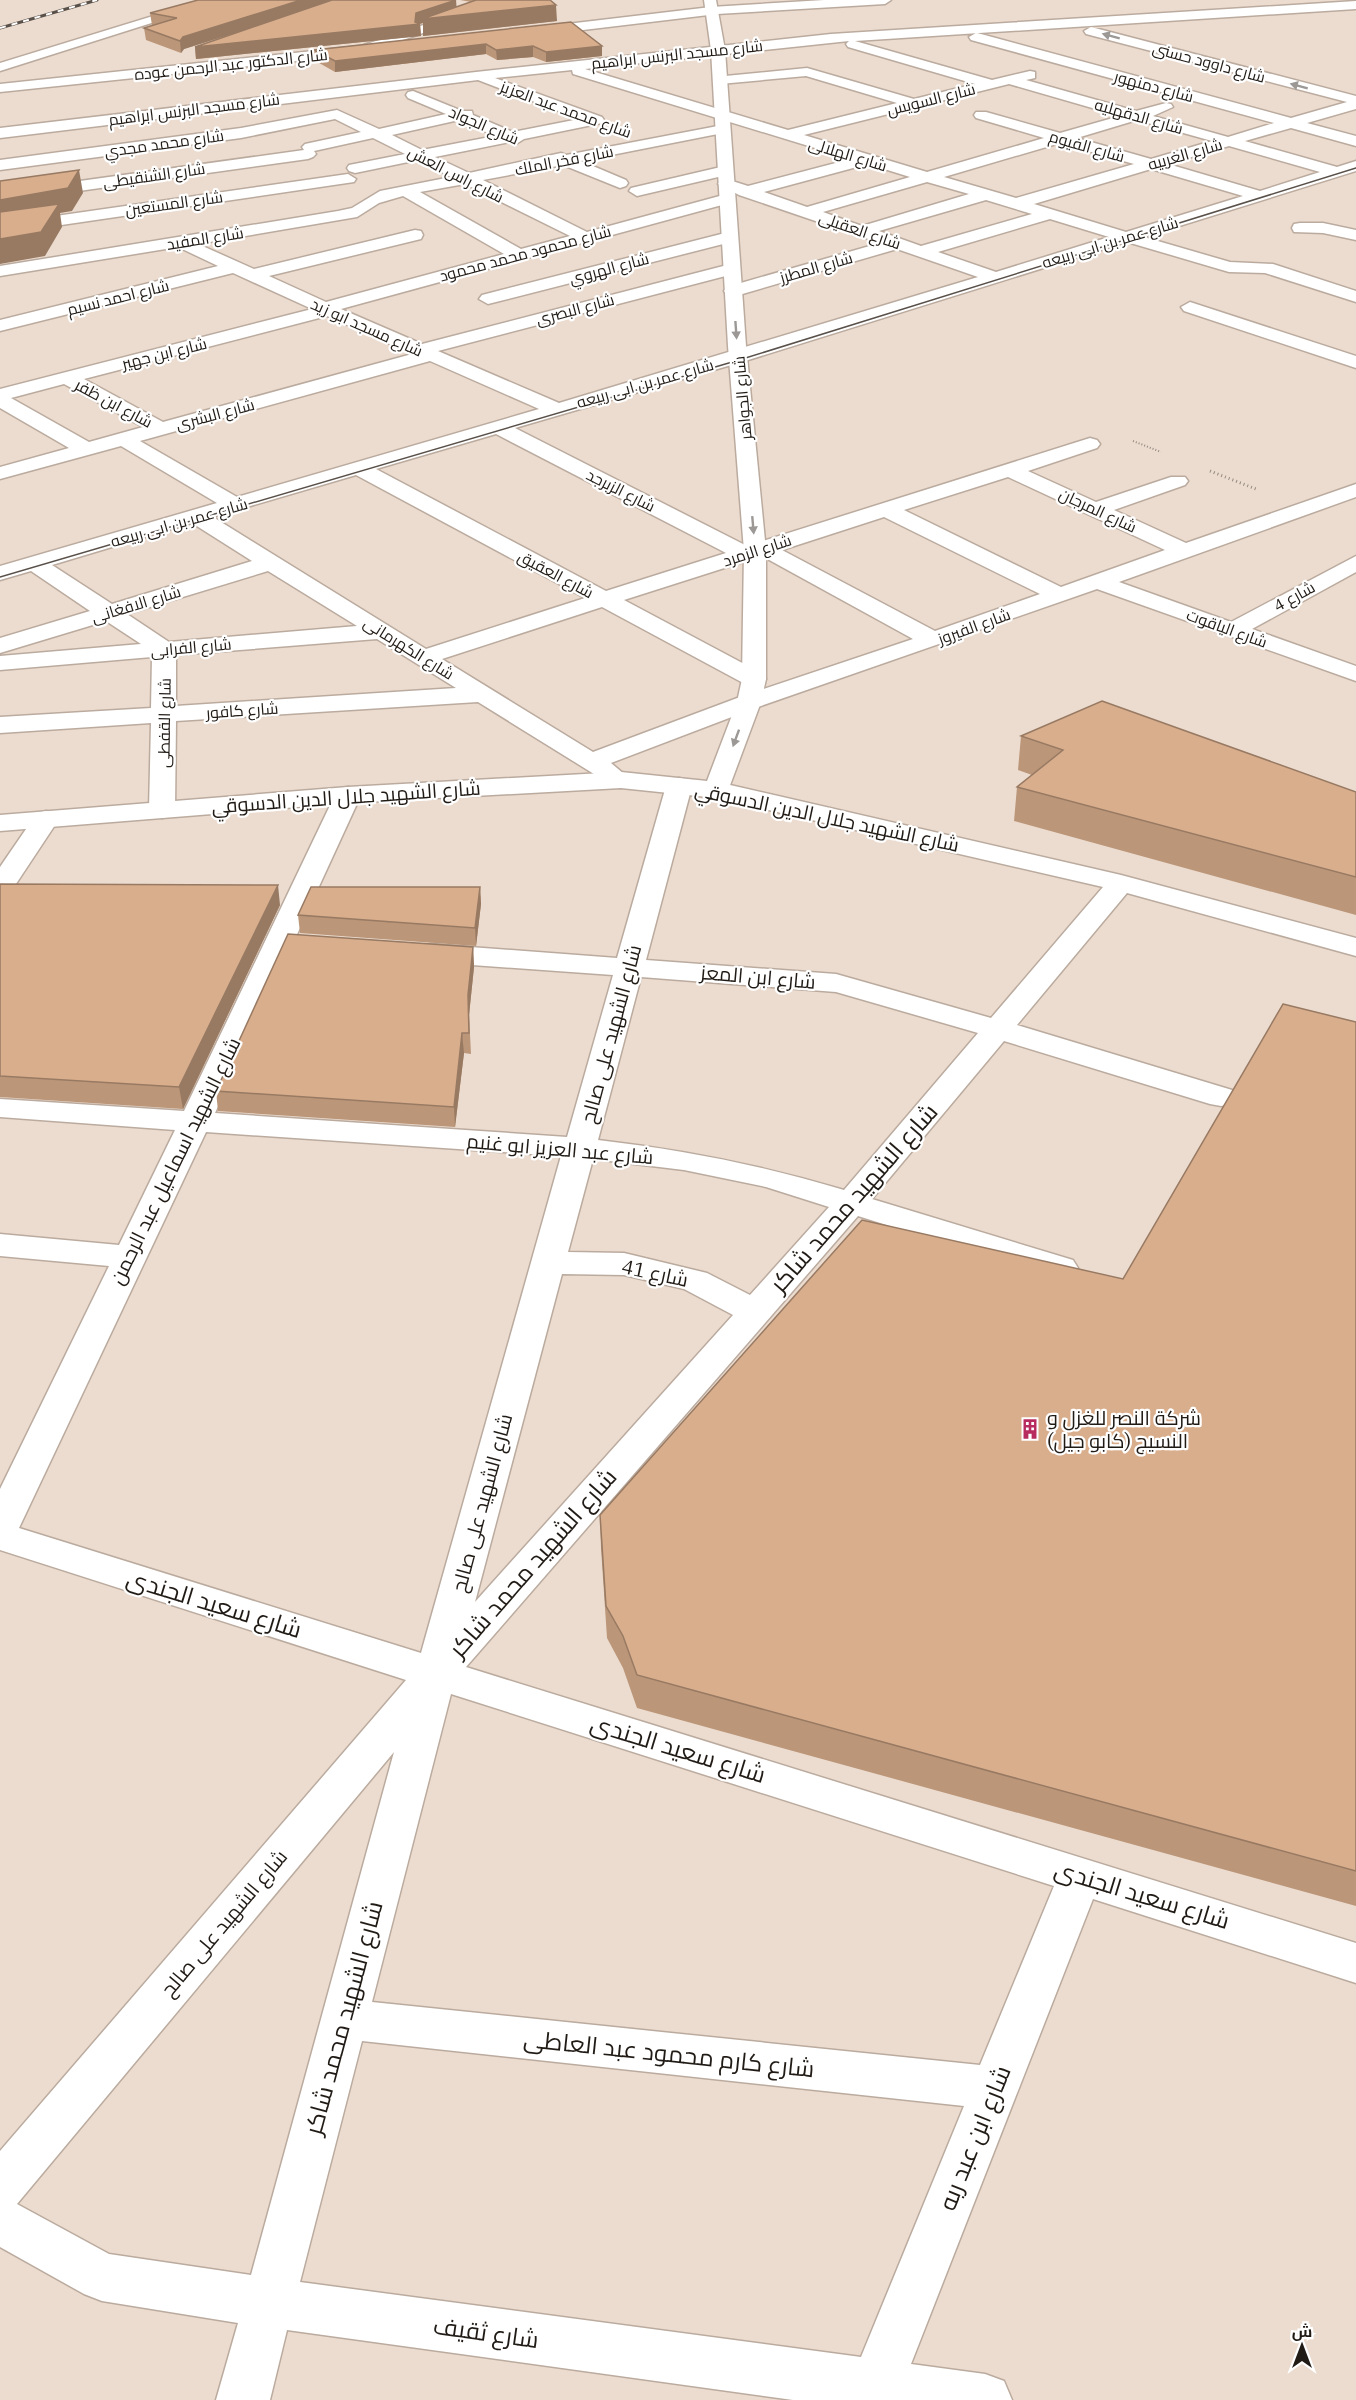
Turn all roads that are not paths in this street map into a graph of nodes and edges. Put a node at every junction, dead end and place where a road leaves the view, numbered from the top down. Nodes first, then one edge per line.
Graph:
1 (219, 0) edge
2 (511, 0) edge
3 (885, 0) edge
4 (1335, 0) edge
5 (833, 1) edge
6 (453, 5) edge
7 (1356, 5) edge
8 (711, 8) edge
9 (585, 9) dead end
10 (187, 10) junction
11 (483, 10) junction
12 (219, 15) edge
13 (1062, 23) junction
14 (583, 27) junction
15 (951, 30) junction
16 (514, 34) edge
17 (831, 38) junction
18 (432, 43) edge
19 (363, 50) junction
20 (718, 50) junction
21 (190, 54) edge
22 (1075, 64) junction
23 (0, 66) edge
24 (563, 67) junction
25 (164, 71) junction
26 (124, 75) junction
27 (476, 76) junction
28 (720, 80) junction
29 (1010, 80) junction
30 (992, 84) junction
31 (0, 88) edge
32 (413, 95) dead end
33 (535, 97) junction
34 (1356, 102) edge
35 (915, 103) junction
36 (231, 105) junction
37 (503, 105) dead end
38 (212, 107) junction
39 (1166, 107) dead end
40 (482, 110) dead end
41 (326, 114) joint
42 (461, 115) junction
43 (981, 115) dead end
44 (1136, 116) junction
45 (722, 121) junction
46 (91, 122) junction
47 (602, 122) joint
48 (1291, 123) junction
49 (285, 126) junction
50 (627, 131) dead end
51 (0, 133) edge
52 (377, 134) junction
53 (786, 135) junction
54 (512, 137) junction
55 (1059, 138) junction
56 (1228, 141) junction
57 (1356, 141) edge
58 (657, 142) junction
59 (128, 148) junction
60 (418, 155) junction
61 (565, 159) junction
62 (867, 159) junction
63 (1151, 164) junction
64 (0, 165) edge
65 (1356, 166) edge
66 (1338, 172) junction
67 (164, 174) junction
68 (925, 177) junction
69 (464, 179) junction
70 (620, 183) dead end
71 (0, 184) edge
72 (731, 187) junction
73 (405, 190) junction
74 (637, 191) dead end
75 (985, 195) junction
76 (8, 196) edge
77 (1262, 196) junction
78 (200, 199) junction
79 (1015, 204) junction
80 (806, 212) junction
81 (1049, 214) junction
82 (1300, 228) dead end
83 (0, 229) edge
84 (862, 231) junction
85 (415, 235) dead end
86 (1356, 235) edge
87 (585, 237) junction
88 (729, 237) junction
89 (1131, 238) junction
90 (180, 242) junction
91 (899, 243) junction
92 (923, 251) junction
93 (519, 255) junction
94 (731, 269) junction
95 (0, 271) edge
96 (243, 271) junction
97 (994, 277) junction
98 (733, 291) junction
99 (1356, 297) edge
100 (618, 298) junction
101 (488, 299) dead end
102 (1190, 307) dead end
103 (326, 309) junction
104 (646, 311) dead end
105 (0, 326) edge
106 (424, 352) junction
107 (738, 357) junction
108 (1356, 362) edge
109 (10, 375) dead end
110 (67, 378) junction
111 (31, 387) junction
112 (0, 395) edge
113 (0, 400) edge
114 (556, 409) junction
115 (497, 427) junction
116 (161, 429) junction
117 (123, 439) junction
118 (1090, 444) dead end
119 (86, 449) junction
120 (358, 468) junction
121 (1010, 470) junction
122 (0, 473) edge
123 (1178, 482) dead end
124 (1356, 490) edge
125 (236, 505) junction
126 (1096, 509) junction
127 (885, 510) junction
128 (197, 517) junction
129 (755, 551) junction
130 (1185, 551) junction
131 (272, 562) junction
132 (1356, 562) edge
133 (34, 563) junction
134 (0, 573) edge
135 (1098, 582) junction
136 (1060, 595) junction
137 (603, 600) junction
138 (109, 612) junction
139 (1233, 630) junction
140 (383, 631) junction
141 (933, 640) junction
142 (0, 646) edge
143 (164, 649) junction
144 (424, 657) junction
145 (0, 663) edge
146 (1356, 675) edge
147 (754, 679) junction
148 (483, 694) junction
149 (749, 702) junction
150 (164, 715) junction
151 (0, 726) edge
152 (592, 761) junction
153 (621, 780) junction
154 (679, 786) junction
155 (717, 790) junction
156 (348, 795) junction
157 (162, 810) junction
158 (46, 819) junction
159 (0, 823) edge
160 (1121, 883) junction
161 (0, 887) edge
162 (1356, 946) edge
163 (408, 951) edge
164 (630, 967) junction
165 (998, 1030) junction
166 (1221, 1097) dead end
167 (0, 1108) edge
168 (195, 1120) junction
169 (580, 1148) junction
170 (850, 1203) junction
171 (0, 1245) edge
172 (129, 1257) junction
173 (548, 1263) junction
174 (1092, 1278) edge
175 (755, 1312) junction
176 (0, 1528) edge
177 (0, 1536) edge
178 (436, 1673) junction
179 (1080, 1876) junction
180 (1356, 1963) edge
181 (344, 2019) junction
182 (995, 2088) junction
183 (0, 2188) edge
184 (0, 2221) edge
185 (269, 2303) junction
186 (873, 2393) edge
187 (243, 2400) edge
188 (985, 2400) edge

1 - 10 street
2 - 11 street
3 - 5 street
4 - 7 street
5 - 8 street
6 - 11 street
7 - 13 street, شارع مسجد البرنس ابراهيم
8 - 14 street
8 - 20 street, شارع الجواهر
9 - 14 street
10 - 12 street
10 - 23 street
11 - 19 street
13 - 15 street, شارع مسجد البرنس ابراهيم
34 -> 13 street, شارع داوود حسنى
14 - 16 street
15 - 17 street, شارع مسجد البرنس ابراهيم
15 - 22 street, شارع دمنهور
17 - 20 street, شارع مسجد البرنس ابراهيم
17 - 30 street
18 - 19 street, شارع الدكتور عبد الرحمن عوده
19 - 25 street, شارع الدكتور عبد الرحمن عوده
20 - 24 street, شارع مسجد البرنس ابراهيم
20 - 28 street, شارع الجواهر
21 - 26 street
22 - 29 street, شارع السويس
22 - 48 street, شارع دمنهور
24 - 27 street, شارع مسجد البرنس ابراهيم
24 - 45 street, شارع الهلالى
25 - 26 street, شارع الدكتور عبد الرحمن عوده
25 - 38 street
26 - 31 street, شارع الدكتور عبد الرحمن عوده
27 - 33 street, شارع محمد عبد العزيز
27 - 36 street, شارع مسجد البرنس ابراهيم
28 - 35 street
28 - 45 street, شارع الجواهر
29 - 30 street, شارع السويس
29 - 44 street, شارع الدقهليه
30 - 35 street, شارع السويس
32 - 42 street, شارع الجواد
33 - 37 street
33 - 47 street, شارع محمد عبد العزيز
34 - 48 street, شارع الغربيه
35 - 53 street, شارع السويس
36 - 38 street, شارع مسجد البرنس ابراهيم
36 - 49 street
38 - 46 street, شارع مسجد البرنس ابراهيم
39 - 44 street
40 - 42 street, شارع الشنقيطى
41 - 49 street, شارع محمد مجدي
41 - 52 street, شارع راس العش
42 - 52 street, شارع الشنقيطى
42 - 54 street, شارع الجواد
43 - 55 street, شارع الفيوم
44 - 55 street
44 - 56 street, شارع الدقهليه
45 - 53 street, شارع الهلالى
45 - 58 street, شارع فخر الملك
45 - 72 street, شارع الجواهر
46 - 51 street, شارع مسجد البرنس ابراهيم
46 - 59 street
47 - 54 street, شارع المستعين
48 - 56 street, شارع الغربيه
48 - 57 street, شارع دمنهور
49 - 59 street, شارع محمد مجدي
50 - 58 street, شارع محمد عبد العزيز
52 - 60 street, شارع راس العش
52 - 67 street, شارع الشنقيطى
53 - 62 street, شارع الهلالى
54 - 60 street, شارع المستعين
54 - 61 street, شارع الجواد
55 - 63 street, شارع الفيوم
55 - 68 street
56 - 63 street, شارع الغربيه
56 - 66 street, شارع الدقهليه
58 - 61 street, شارع فخر الملك
59 - 64 street, شارع محمد مجدي
59 - 67 street
60 - 69 street, شارع راس العش
60 - 78 street, شارع المستعين
61 - 69 street, شارع فخر الملك
61 - 70 street, شارع الجواد
62 - 68 street, شارع الهلالى
62 - 72 street, شارع محمود محمد محمود
63 - 77 street, شارع الفيوم
63 - 79 street, شارع الغربيه
65 - 66 street, شارع عمر بن ابى ربيعه
66 - 77 street, شارع عمر بن ابى ربيعه
67 - 76 street, شارع الشنقيطى
67 - 78 street
68 - 75 street, شارع الهلالى
68 - 80 street
69 - 73 street, شارع فخر الملك
69 - 87 street, شارع راس العش
71 - 76 street
72 - 74 street
72 - 80 street, شارع العقيلى
72 - 87 street, شارع محمود محمد محمود
72 - 88 street, شارع الجواهر
73 - 90 street, شارع المفيد
73 - 93 street
75 - 79 street, شارع الهلالى
75 - 84 street
77 - 89 street, شارع عمر بن ابى ربيعه
78 - 83 street, شارع المستعين
79 - 81 street, شارع الهلالى
80 - 84 street, شارع العقيلى
81 - 89 street, شارع الهلالى
81 - 92 street
82 - 86 street
84 - 91 street, شارع العقيلى
85 - 96 street, شارع احمد نسيم
87 - 93 street, شارع محمود محمد محمود
88 - 94 street, شارع الجواهر
88 - 101 street, شارع الهروي
89 - 97 street, شارع عمر بن ابى ربيعه
89 - 99 street, شارع الهلالى
90 - 95 street, شارع المفيد
90 - 96 street, شارع مسجد ابو زيد
91 - 92 street, شارع العقيلى
91 - 98 street, شارع المطرز
92 - 97 street, شارع العقيلى
93 - 103 street, شارع محمود محمد محمود
94 - 98 street, شارع الجواهر
94 - 100 street, شارع البصرى
96 - 103 street, شارع مسجد ابو زيد
96 - 105 street, شارع احمد نسيم
97 - 107 street, شارع عمر بن ابى ربيعه
98 -> 107 street, شارع الجواهر
100 - 104 street
100 - 106 street, شارع البصرى
102 - 108 street
103 - 106 street, شارع مسجد ابو زيد
103 - 110 street, شارع ابن جهير
106 - 114 street, شارع مسجد ابو زيد
106 - 116 street, شارع البشرى
107 - 114 street, شارع عمر بن ابى ربيعه
107 -> 129 street, شارع الجواهر
109 - 111 street
110 - 111 street, شارع ابن جهير
110 - 116 street, شارع ابن ظفر
111 - 112 street, شارع ابن جهير
113 - 119 street
114 - 115 street, شارع عمر بن ابى ربيعه
115 - 120 street, شارع عمر بن ابى ربيعه
115 - 129 street, شارع الزبرجد
116 - 117 street, شارع البشرى
117 - 119 street, شارع البشرى
117 - 125 street, شارع ابن ظفر
118 - 121 street, شارع الزمرد
119 - 122 street, شارع البشرى
120 - 125 street, شارع عمر بن ابى ربيعه
120 - 137 street, شارع العقيق
121 - 126 street, شارع المرجان
121 - 127 street, شارع الزمرد
123 - 126 street
124 - 130 street, شارع الفيروز
125 - 128 street, شارع عمر بن ابى ربيعه
126 - 130 street, شارع المرجان
127 - 129 street, شارع الزمرد
127 - 136 street
128 - 131 street, شارع الكهرمانى
128 - 133 street, شارع عمر بن ابى ربيعه
129 - 137 street, شارع الزمرد
129 - 141 street, شارع الزبرجد
129 - 147 street, شارع الجواهر
130 - 135 street, شارع الفيروز
131 - 138 street, شارع الافغانى
131 - 140 street, شارع الكهرمانى
132 - 139 street, شارع 4
133 - 134 street, شارع عمر بن ابى ربيعه
133 - 138 street, شارع القفطى
135 - 136 street, شارع الفيروز
135 - 139 street, شارع الياقوت
136 - 141 street, شارع الفيروز
137 - 144 street, شارع الزمرد
137 - 147 street, شارع العقيق
138 - 142 street, شارع الافغانى
138 - 143 street, شارع القفطى
139 - 146 street, شارع الياقوت
140 - 143 street, شارع الفرابى
140 - 144 street, شارع الكهرمانى
141 - 149 street, شارع الفيروز
143 - 145 street, شارع الفرابى
143 - 150 street, شارع القفطى
144 - 148 street, شارع الكهرمانى
147 - 149 street, شارع الجواهر
148 - 150 street, شارع كافور
148 - 152 street, شارع الكهرمانى
149 - 152 street, شارع الفيروز
149 -> 155 street, شارع الجواهر
150 - 151 street, شارع كافور
150 - 157 street, شارع القفطى
152 - 153 street, شارع الكهرمانى
153 - 154 street, شارع الشهيد جلال الدين الدسوقي
153 - 156 street, شارع الشهيد جلال الدين الدسوقي
154 - 155 street, شارع الشهيد جلال الدين الدسوقي
154 - 164 street, شارع الشهيد على صالح
155 - 160 street, شارع الشهيد جلال الدين الدسوقي
156 - 157 street, شارع الشهيد جلال الدين الدسوقي
156 - 168 street, شارع الشهيد اسماعيل عبد الرحمن
157 - 158 street, شارع الشهيد جلال الدين الدسوقي
158 - 159 street, شارع الشهيد جلال الدين الدسوقي
158 - 161 street
160 - 162 street, شارع الشهيد جلال الدين الدسوقي
160 - 165 street, شارع الشهيد محمد شاكر
163 - 164 street, شارع ابن المعز
164 - 165 street, شارع ابن المعز
164 - 169 street, شارع الشهيد على صالح
165 - 166 street, شارع ابن المعز
165 - 170 street, شارع الشهيد محمد شاكر
167 - 168 street, شارع عبد العزيز ابو غنيم
168 - 169 street, شارع عبد العزيز ابو غنيم
168 - 172 street, شارع الشهيد اسماعيل عبد الرحمن
169 - 170 street, شارع عبد العزيز ابو غنيم
169 - 173 street, شارع الشهيد على صالح
170 - 174 street, شارع عبد العزيز ابو غنيم
170 - 175 street, شارع الشهيد محمد شاكر
171 - 172 street
172 - 176 street, شارع الشهيد اسماعيل عبد الرحمن
173 - 175 street, شارع 41
173 - 178 street, شارع الشهيد على صالح
175 - 178 street, شارع الشهيد محمد شاكر
177 - 178 street, شارع سعيد الجندى
178 - 179 street, شارع سعيد الجندى
178 - 181 street, شارع الشهيد محمد شاكر
178 - 183 street, شارع الشهيد على صالح
179 - 180 street, شارع سعيد الجندى
179 - 182 street, شارع ابن عبد ربه
181 - 182 street, شارع كارم محمود عبد العاطى
181 - 185 street, شارع الشهيد محمد شاكر
182 - 186 street, شارع ابن عبد ربه
184 - 185 street, شارع ثقيف
185 - 186 street, شارع ثقيف
185 - 187 street, شارع الشهيد محمد شاكر
186 - 188 street, شارع ثقيف

